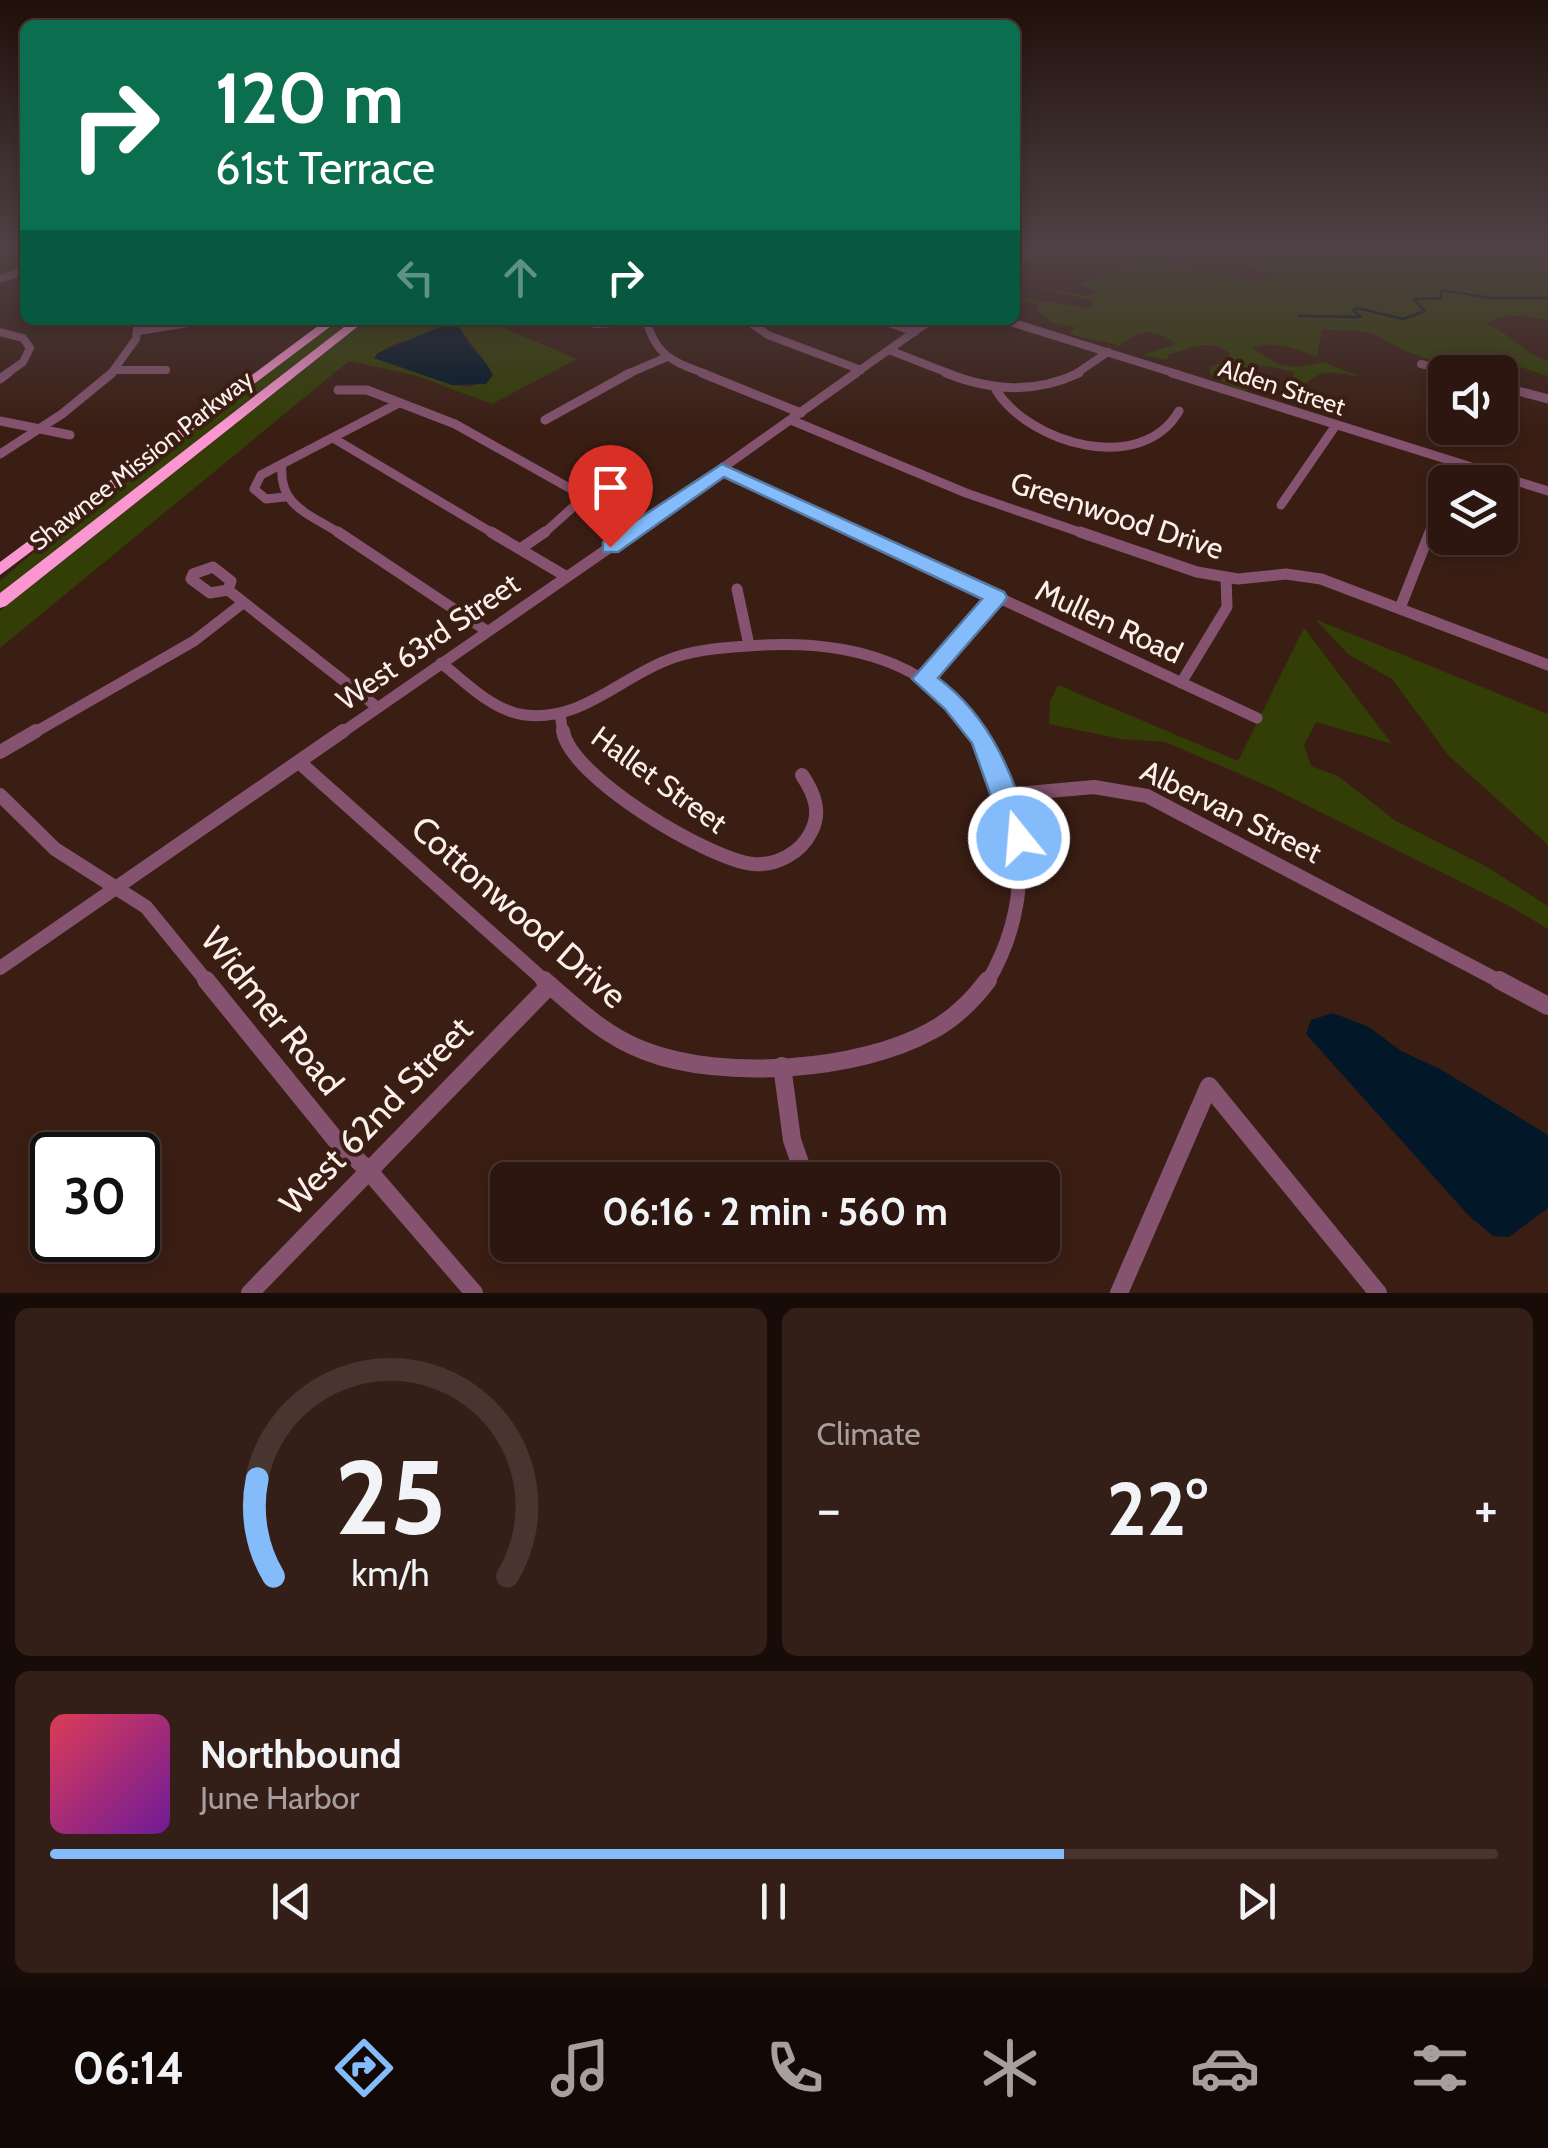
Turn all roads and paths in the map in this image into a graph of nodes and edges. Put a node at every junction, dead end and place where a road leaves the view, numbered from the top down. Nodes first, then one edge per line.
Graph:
1 (138, 325) edge
2 (178, 325) edge
3 (326, 325) edge
4 (354, 325) edge
5 (647, 325) edge
6 (753, 325) edge
7 (895, 325) edge
8 (925, 325) edge
9 (1020, 325) edge
10 (0, 332) edge
11 (139, 332) junction
12 (915, 332) junction
13 (889, 350) junction
14 (1108, 352) junction
15 (667, 357) junction
16 (1421, 364) dead end
17 (1428, 366) edge
18 (116, 370) junction
19 (166, 370) dead end
20 (861, 370) junction
21 (0, 378) edge
22 (338, 390) dead end
23 (996, 390) junction
24 (1518, 391) edge
25 (1548, 399) edge
26 (399, 402) junction
27 (1179, 411) dead end
28 (796, 417) junction
29 (545, 420) dead end
30 (0, 421) edge
31 (1336, 425) junction
32 (38, 429) junction
33 (70, 435) dead end
34 (333, 438) junction
35 (0, 454) edge
36 (282, 464) junction
37 (722, 469) junction
38 (1548, 491) edge
39 (285, 498) junction
40 (1281, 505) dead end
41 (1428, 538) edge
42 (520, 548) junction
43 (0, 570) edge
44 (567, 576) junction
45 (1226, 577) junction
46 (737, 588) dead end
47 (228, 590) dead end
48 (996, 597) junction
49 (0, 602) edge
50 (244, 603) junction
51 (1400, 608) junction
52 (486, 631) junction
53 (749, 645) junction
54 (441, 663) junction
55 (1548, 665) edge
56 (924, 679) junction
57 (1181, 682) junction
58 (377, 708) junction
59 (560, 714) junction
60 (1257, 718) dead end
61 (0, 752) edge
62 (299, 762) junction
63 (802, 775) dead end
64 (0, 794) edge
65 (1006, 795) junction
66 (120, 884) junction
67 (0, 968) edge
68 (550, 985) junction
69 (1548, 1006) edge
70 (782, 1066) junction
71 (800, 1162) edge
72 (368, 1170) junction
73 (250, 1293) edge
74 (474, 1293) edge
75 (1119, 1293) edge
76 (1378, 1293) edge

1 - 11 street
2 - 11 street
3 - 43 highway, Shawnee Mission Parkway
4 - 49 highway, Shawnee Mission Parkway
5 - 15 street
6 - 20 street
7 - 12 street
8 - 12 street, West 63rd Street
9 - 14 street, Alden Street
10 - 21 street
11 - 18 street
12 - 13 street, West 63rd Street
13 - 20 street, West 63rd Street
13 - 23 street
14 - 23 street
14 - 31 street, Alden Street
15 - 28 street, Greenwood Drive
15 - 29 street
16 - 17 street
18 - 19 street
18 - 32 street
20 - 28 street, West 63rd Street
22 - 26 street
23 - 27 street
24 - 25 street
26 - 34 street
26 - 42 street
28 - 37 street, West 63rd Street
28 - 45 street, Greenwood Drive
30 - 32 street
31 - 38 street, Alden Street
31 - 40 street
32 - 33 street
32 - 35 street
34 - 36 street
34 - 42 street
36 - 39 street
36 - 39 street
37 - 44 street, West 63rd Street
37 - 48 street, Mullen Road
39 - 52 street
41 - 51 street
42 - 44 street
44 - 52 street, West 63rd Street
45 - 51 street, Greenwood Drive
45 - 57 street
46 - 53 street
47 - 50 street
48 - 56 street
48 - 57 street, Mullen Road
50 - 58 street
50 - 61 street
51 - 55 street, Greenwood Drive
52 - 54 street, West 63rd Street
53 - 56 street
53 - 59 street
54 - 58 street, West 63rd Street
54 - 59 street, Hallet Street
56 - 65 street
57 - 60 street, Mullen Road
58 - 62 street, West 63rd Street
59 - 63 street, Hallet Street
62 - 66 street, West 63rd Street
62 - 68 street, Cottonwood Drive
64 - 66 street, Widmer Road
65 - 69 street, Albervan Street
65 - 70 street, Cottonwood Drive
66 - 67 street, West 63rd Street
66 - 72 street, Widmer Road
68 - 70 street, Cottonwood Drive
68 - 72 street, West 62nd Street
70 - 71 street
72 - 73 street, West 62nd Street
72 - 74 street, Widmer Road
75 - 76 street

